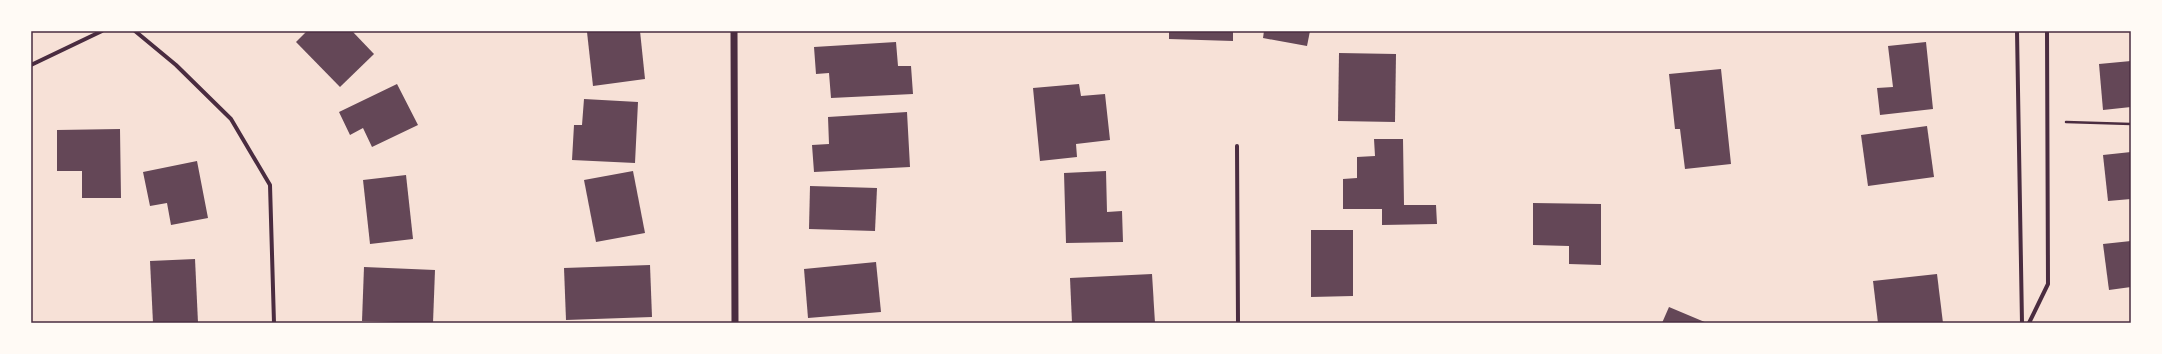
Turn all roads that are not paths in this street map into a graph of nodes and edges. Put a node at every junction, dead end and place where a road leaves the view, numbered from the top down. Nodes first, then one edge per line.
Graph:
1 (102, 31) edge
2 (135, 31) edge
3 (734, 31) edge
4 (2017, 31) edge
5 (2047, 31) edge
6 (31, 65) edge
7 (1237, 146) dead end
8 (274, 323) edge
9 (735, 323) edge
10 (1238, 323) edge
11 (2022, 323) edge
12 (2029, 323) edge

1 - 6 street
2 - 8 street
3 - 9 street
4 - 11 street
5 - 12 street
7 - 10 street

